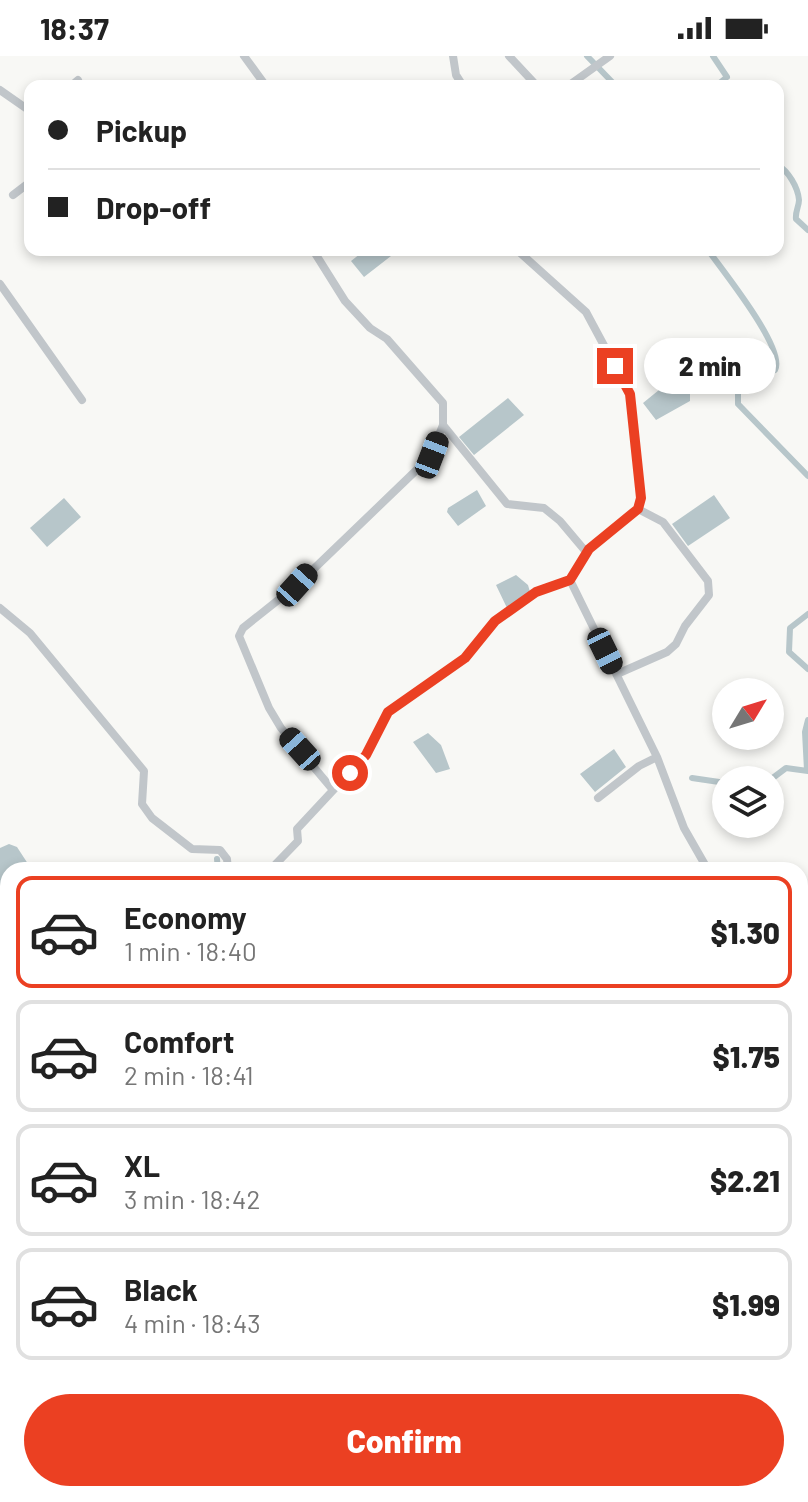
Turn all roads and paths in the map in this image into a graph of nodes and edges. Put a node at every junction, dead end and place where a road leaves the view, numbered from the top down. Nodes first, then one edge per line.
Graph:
1 (244, 56) edge
2 (453, 56) edge
3 (509, 56) edge
4 (610, 56) edge
5 (262, 80) edge
6 (459, 80) edge
7 (531, 80) edge
8 (576, 80) edge
9 (0, 90) edge
10 (24, 107) edge
11 (24, 187) edge
12 (13, 195) dead end
13 (317, 256) edge
14 (524, 256) edge
15 (0, 284) edge
16 (82, 400) dead end
17 (443, 425) junction
18 (638, 509) junction
19 (587, 553) junction
20 (570, 580) junction
21 (0, 608) edge
22 (617, 674) junction
23 (657, 757) junction
24 (333, 790) junction
25 (598, 798) dead end
26 (227, 862) edge
27 (278, 862) edge
28 (703, 862) edge

1 - 5 street
2 - 6 street
3 - 7 street
4 - 8 street
9 - 10 street
11 - 12 street
13 - 17 street
14 - 18 street
15 - 16 street
17 - 19 street
17 - 24 street
18 - 19 street
18 - 22 street
19 - 20 street
20 - 22 street
20 - 24 street
21 - 26 street
22 - 23 street
23 - 25 street
23 - 28 street
24 - 27 street

